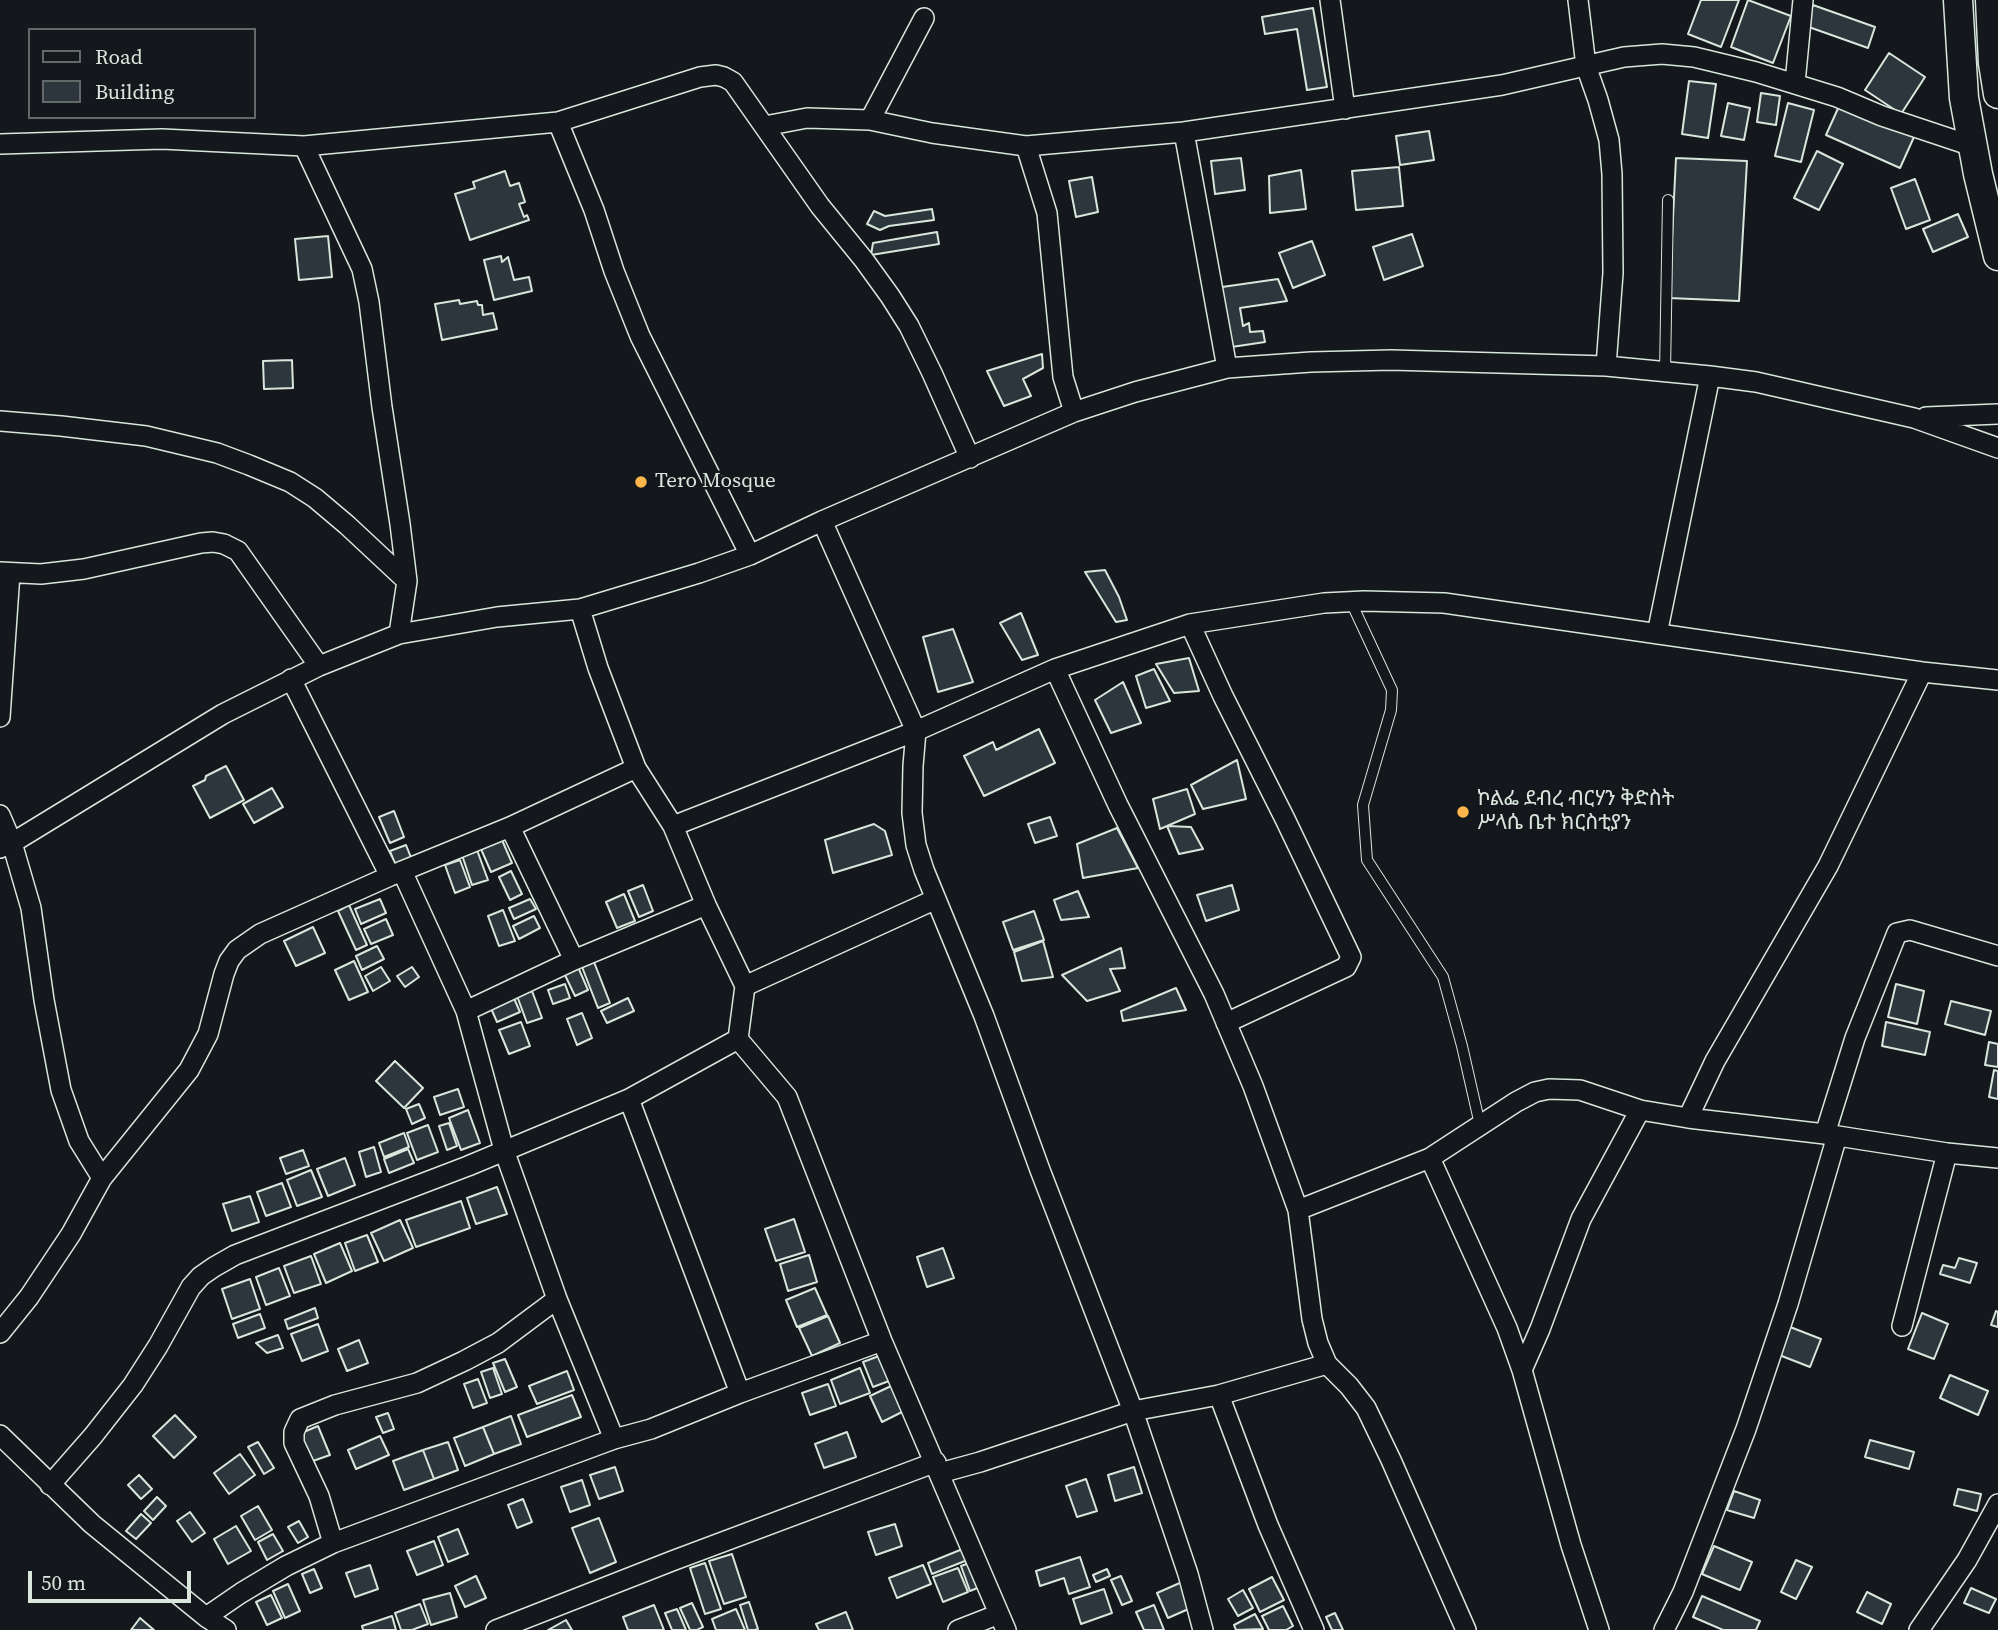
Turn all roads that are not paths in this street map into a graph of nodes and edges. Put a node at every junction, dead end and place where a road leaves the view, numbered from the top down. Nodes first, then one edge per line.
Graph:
1 (1330, 0) edge
2 (1577, 0) edge
3 (1803, 0) edge
4 (1958, 0) edge
5 (1990, 0) edge
6 (924, 18) dead end
7 (1586, 66) junction
8 (1795, 83) junction
9 (1998, 94) edge
10 (1345, 108) junction
11 (870, 120) junction
12 (558, 122) junction
13 (765, 126) junction
14 (1184, 132) junction
15 (0, 144) edge
16 (304, 146) junction
17 (1026, 146) junction
18 (1972, 146) junction
19 (1668, 200) dead end
20 (1998, 256) edge
21 (1606, 366) junction
22 (1227, 368) junction
23 (1665, 372) junction
24 (1710, 376) junction
25 (1074, 412) junction
26 (1998, 414) edge
27 (1914, 418) junction
28 (0, 421) edge
29 (1998, 448) edge
30 (970, 458) junction
31 (822, 521) junction
32 (750, 555) junction
33 (5, 572) edge
34 (407, 581) junction
35 (1350, 602) junction
36 (580, 609) junction
37 (1190, 624) junction
38 (399, 634) junction
39 (1657, 634) junction
40 (319, 666) junction
41 (1055, 669) junction
42 (1922, 671) junction
43 (291, 679) junction
44 (1998, 680) edge
45 (0, 717) edge
46 (916, 731) junction
47 (636, 768) junction
48 (0, 815) edge
49 (673, 826) junction
50 (510, 827) junction
51 (6, 846) edge
52 (396, 874) junction
53 (936, 899) junction
54 (706, 905) junction
55 (1998, 957) edge
56 (574, 960) junction
57 (745, 986) junction
58 (466, 1012) junction
59 (1226, 1023) junction
60 (738, 1039) junction
61 (629, 1099) junction
62 (1640, 1110) junction
63 (1688, 1118) junction
64 (1480, 1125) junction
65 (1831, 1135) junction
66 (504, 1150) junction
67 (1947, 1153) junction
68 (1430, 1158) junction
69 (1998, 1158) edge
70 (102, 1178) junction
71 (1298, 1210) junction
72 (557, 1299) junction
73 (1902, 1326) dead end
74 (0, 1333) edge
75 (882, 1340) junction
76 (1327, 1364) junction
77 (1522, 1370) junction
78 (740, 1393) junction
79 (1219, 1395) junction
80 (1133, 1411) junction
81 (0, 1434) edge
82 (614, 1439) junction
83 (938, 1467) junction
84 (50, 1485) junction
85 (1998, 1504) edge
86 (333, 1543) junction
87 (206, 1617) junction
88 (1003, 1622) edge
89 (226, 1630) edge
90 (496, 1630) edge
91 (958, 1630) edge
92 (1203, 1630) edge
93 (1314, 1630) edge
94 (1466, 1630) edge
95 (1599, 1630) edge
96 (1664, 1630) edge
97 (1919, 1630) edge

1 - 10 street
2 - 7 street
3 - 8 street
4 - 18 main road
5 - 9 main road
6 - 11 street
7 - 8 street
7 - 10 street
7 - 21 street
8 - 18 street
10 - 14 street
11 - 13 street
11 - 17 street
12 - 13 street
12 - 16 street
12 - 32 street
13 - 30 street
14 - 17 street
14 - 22 street
15 - 16 street
16 - 34 street
17 - 25 street
18 - 20 main road
19 - 23 lane
21 - 22 street
21 - 23 street
22 - 25 street
23 - 24 street
24 - 27 street
24 - 39 street
25 - 30 street
26 - 27 street
27 - 29 street
28 - 34 street
30 - 31 street
31 - 32 street
31 - 46 street
32 - 36 street
33 - 40 street
33 - 45 street
34 - 38 street
35 - 37 street
35 - 39 street
35 - 64 lane
36 - 38 street
36 - 47 street
37 - 41 street
37 - 59 street
38 - 40 street
39 - 42 street
40 - 43 street
41 - 46 street
41 - 59 street
42 - 44 street
42 - 63 street
43 - 51 street
43 - 52 street
46 - 49 street
46 - 53 street
47 - 49 street
47 - 50 street
48 - 51 street
49 - 54 street
50 - 52 street
50 - 56 street
51 - 70 street
52 - 58 street
52 - 70 street
53 - 57 street
53 - 80 street
54 - 56 street
54 - 57 street
55 - 65 street
56 - 58 street
57 - 60 street
58 - 66 street
59 - 71 street
60 - 61 street
60 - 75 street
61 - 66 street
61 - 78 street
62 - 63 street
62 - 64 street
62 - 77 street
63 - 65 street
64 - 68 street
65 - 67 street
65 - 96 street
66 - 72 street
66 - 84 street
67 - 69 street
67 - 73 street
68 - 71 street
68 - 77 street
70 - 74 street
71 - 76 street
72 - 82 street
72 - 86 street
75 - 78 street
75 - 83 street
76 - 79 street
76 - 94 street
77 - 95 street
78 - 82 street
79 - 80 street
79 - 93 street
80 - 83 street
80 - 92 street
81 - 84 street
82 - 86 street
83 - 88 street
83 - 90 street
84 - 87 street
85 - 97 street
86 - 87 street
87 - 89 street
88 - 91 street

